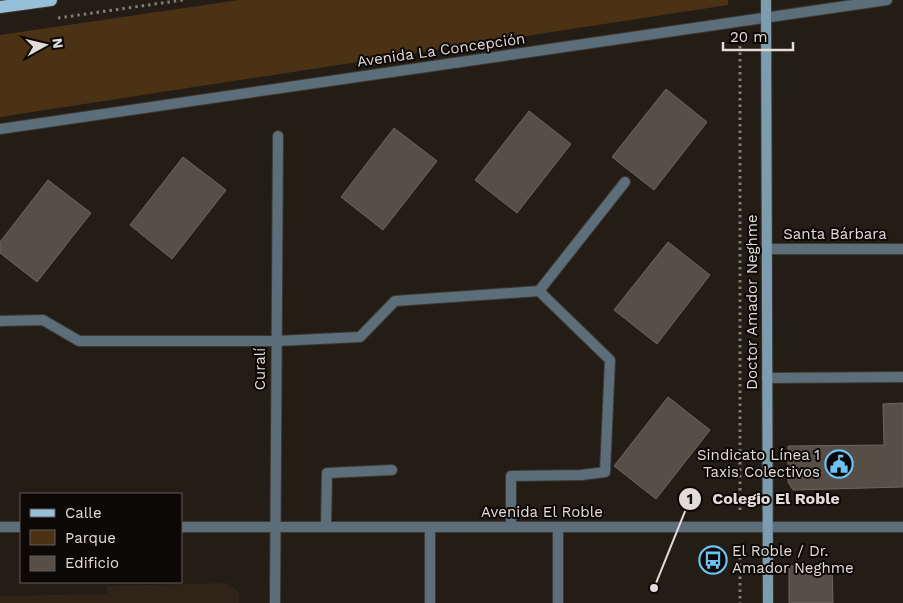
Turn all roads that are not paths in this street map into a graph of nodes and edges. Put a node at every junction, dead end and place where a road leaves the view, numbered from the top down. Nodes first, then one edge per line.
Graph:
1 (50, 0) edge
2 (766, 0) edge
3 (887, 0) edge
4 (0, 7) edge
5 (767, 18) junction
6 (0, 129) edge
7 (278, 136) dead end
8 (625, 182) dead end
9 (767, 249) junction
10 (903, 249) edge
11 (539, 291) junction
12 (0, 322) edge
13 (276, 341) junction
14 (903, 377) edge
15 (767, 378) junction
16 (392, 470) dead end
17 (0, 527) edge
18 (20, 527) edge
19 (182, 527) edge
20 (275, 527) junction
21 (326, 527) junction
22 (430, 527) junction
23 (511, 527) junction
24 (558, 527) junction
25 (768, 527) junction
26 (903, 527) edge
27 (275, 603) edge
28 (430, 603) edge
29 (558, 603) edge
30 (768, 603) edge

1 - 4 main road
2 - 5 main road, Doctor Amador Neghme
3 - 5 street, Avenida La Concepción
5 - 6 street, Avenida La Concepción
5 - 9 main road, Doctor Amador Neghme
7 - 13 street, Curalí
8 - 11 street
9 - 10 street, Santa Bárbara
9 - 15 main road, Doctor Amador Neghme
11 - 13 street
11 - 23 street
12 - 13 street
13 - 20 street, Curalí
14 - 15 street
15 - 25 main road, Doctor Amador Neghme
16 - 21 street
17 - 18 street
19 - 20 street, Avenida El Roble
20 - 21 street, Avenida El Roble
20 - 27 street, Curalí
21 - 22 street, Avenida El Roble
22 - 23 street, Avenida El Roble
22 - 28 street
23 - 24 street, Avenida El Roble
24 - 25 street, Avenida El Roble
24 - 29 street
25 - 26 street, Avenida El Roble
25 - 30 main road, Doctor Amador Neghme

